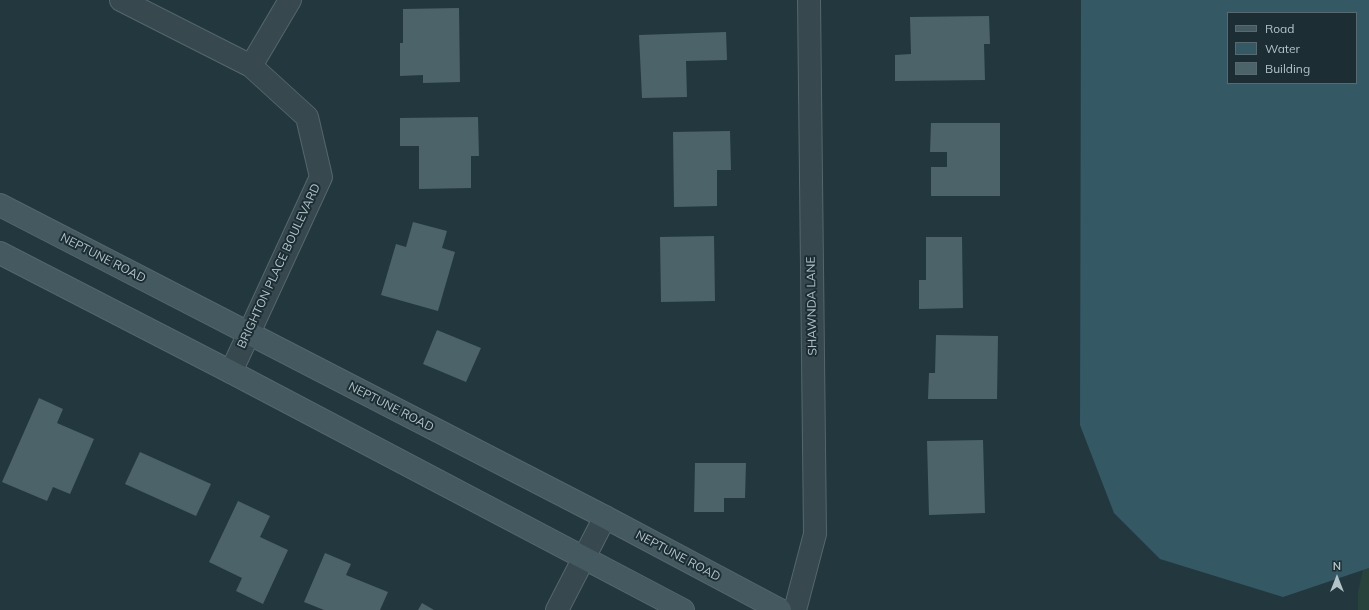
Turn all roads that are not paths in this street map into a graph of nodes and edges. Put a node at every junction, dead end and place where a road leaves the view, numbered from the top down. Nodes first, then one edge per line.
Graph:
1 (121, 0) edge
2 (290, 0) edge
3 (809, 0) edge
4 (251, 66) junction
5 (0, 205) edge
6 (0, 253) edge
7 (247, 333) junction
8 (231, 372) junction
9 (605, 517) junction
10 (584, 558) junction
11 (556, 610) edge
12 (683, 610) edge
13 (780, 610) edge
14 (795, 610) edge

1 - 4 street, BRIGHTON PLACE BOULEVARD
2 - 4 street
3 - 14 street, SHAWNDA LANE
4 - 7 street, BRIGHTON PLACE BOULEVARD
5 - 7 main road, NEPTUNE ROAD
6 - 8 main road
7 - 8 street, BRIGHTON PLACE BOULEVARD
7 - 9 main road, NEPTUNE ROAD
8 - 10 main road
9 - 10 street
9 - 13 main road, NEPTUNE ROAD
10 - 11 street
10 - 12 main road

